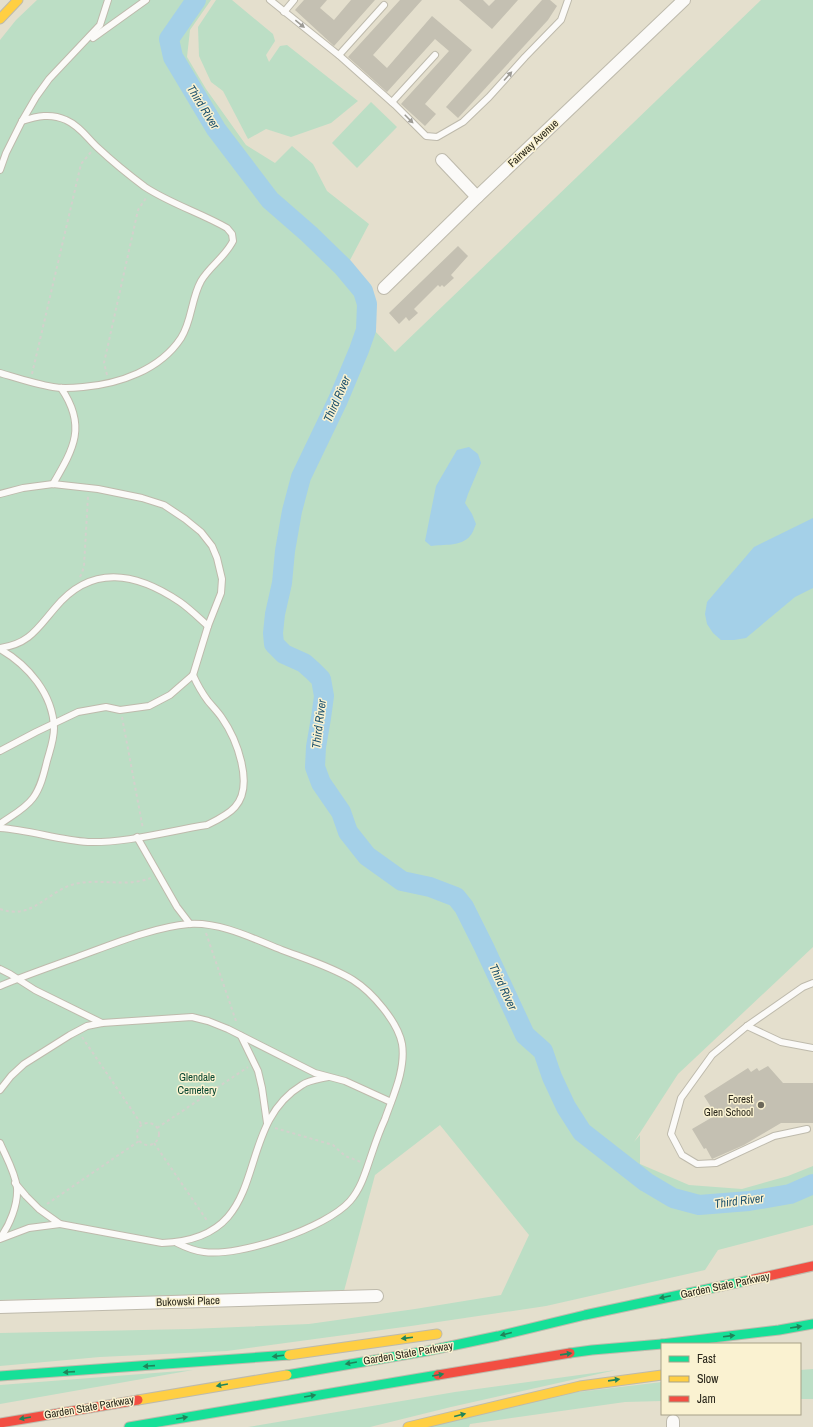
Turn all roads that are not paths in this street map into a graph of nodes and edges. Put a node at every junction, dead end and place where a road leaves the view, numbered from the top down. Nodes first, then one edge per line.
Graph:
1 (18, 0) edge
2 (108, 0) edge
3 (146, 0) edge
4 (270, 0) edge
5 (294, 0) edge
6 (568, 0) edge
7 (678, 2) edge
8 (384, 5) dead end
9 (284, 12) junction
10 (0, 20) edge
11 (89, 38) junction
12 (339, 55) junction
13 (435, 55) dead end
14 (392, 102) junction
15 (22, 121) junction
16 (442, 160) dead end
17 (0, 170) edge
18 (477, 197) junction
19 (384, 288) dead end
20 (0, 373) edge
21 (61, 388) junction
22 (53, 484) junction
23 (0, 494) edge
24 (208, 626) junction
25 (0, 649) edge
26 (193, 675) junction
27 (53, 724) junction
28 (0, 751) edge
29 (0, 824) edge
30 (0, 828) edge
31 (137, 837) junction
32 (190, 924) junction
33 (0, 969) edge
34 (18, 979) junction
35 (813, 983) edge
36 (0, 986) edge
37 (102, 1023) junction
38 (748, 1026) junction
39 (241, 1036) junction
40 (813, 1048) edge
41 (330, 1077) junction
42 (0, 1090) edge
43 (391, 1102) junction
44 (267, 1124) junction
45 (807, 1129) dead end
46 (0, 1143) edge
47 (15, 1183) junction
48 (60, 1224) junction
49 (0, 1238) edge
50 (177, 1243) junction
51 (813, 1266) edge
52 (377, 1296) dead end
53 (0, 1307) edge
54 (585, 1315) junction
55 (813, 1324) edge
56 (498, 1326) dead end
57 (779, 1330) junction
58 (444, 1334) dead end
59 (767, 1339) dead end
60 (670, 1343) edge
61 (661, 1344) edge
62 (661, 1375) edge
63 (0, 1376) edge
64 (0, 1423) edge
65 (129, 1427) edge
66 (408, 1427) edge

1 - 10 main road
2 - 11 lane
3 - 11 lane
4 - 9 lane
5 - 9 lane
14 -> 6 lane
7 - 18 street, Fairway Avenue
8 - 12 lane
9 -> 12 lane
11 - 15 lane
12 - 14 lane
13 - 14 lane
15 - 17 lane
15 - 21 lane
16 - 18 street
18 - 19 street, Fairway Avenue
20 - 21 lane
21 - 22 lane
22 - 23 lane
22 - 24 lane
24 - 25 lane
24 - 26 lane
25 - 27 lane
26 - 27 lane
26 - 31 lane
27 - 28 lane
27 - 29 lane
30 - 31 lane
31 - 32 lane
32 - 34 lane
32 - 43 lane
33 - 34 lane
34 - 36 lane
34 - 37 lane
35 - 38 lane
37 - 39 lane
37 - 42 lane
38 - 40 lane
38 - 45 lane
39 - 41 lane
39 - 44 lane
41 - 43 lane
41 - 44 lane
43 - 50 lane
44 - 50 lane
46 - 47 lane
47 - 48 lane
47 - 49 lane
48 - 49 lane
48 - 50 lane
51 -> 54 main road, Garden State Parkway
52 - 53 street, Bukowski Place
54 - 56 main road
54 -> 64 main road, Garden State Parkway
57 -> 55 main road
57 - 59 main road
60 -> 57 main road
58 -> 63 main road
65 -> 61 main road
66 -> 62 main road

